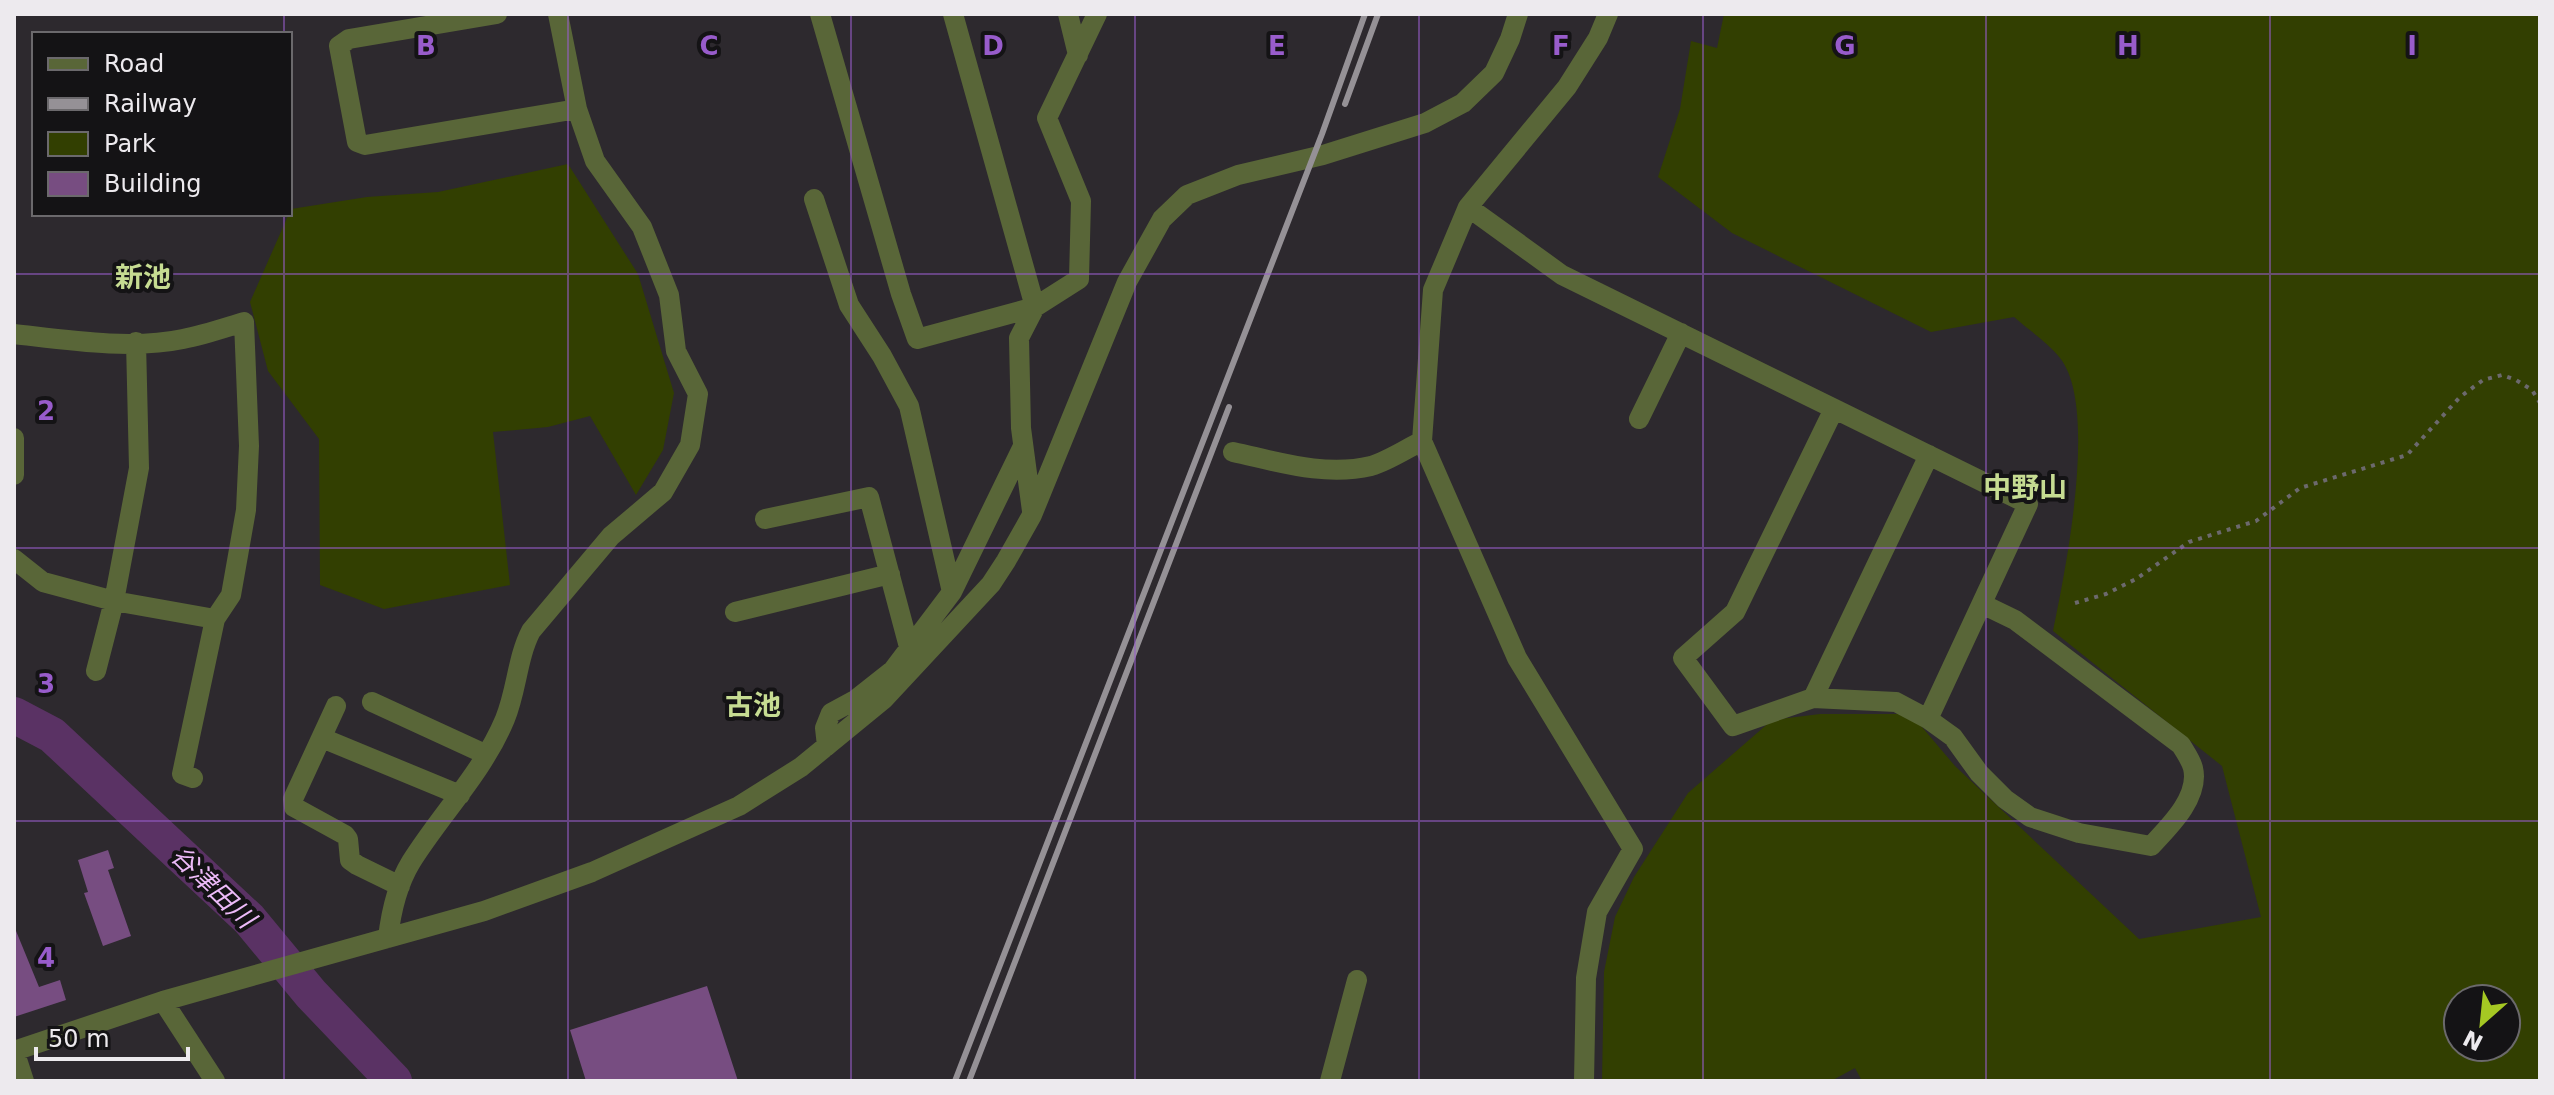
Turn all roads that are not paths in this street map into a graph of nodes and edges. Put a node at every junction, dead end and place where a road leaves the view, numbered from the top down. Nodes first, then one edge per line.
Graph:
1 (497, 14) edge
2 (558, 14) edge
3 (820, 14) edge
4 (953, 14) edge
5 (1068, 14) edge
6 (1097, 14) edge
7 (1518, 14) edge
8 (1608, 14) edge
9 (1078, 55) junction
10 (577, 109) junction
11 (814, 199) dead end
12 (1468, 207) junction
13 (1035, 307) junction
14 (1681, 333) junction
15 (14, 334) edge
16 (136, 342) junction
17 (1834, 409) junction
18 (1639, 419) dead end
19 (1422, 441) junction
20 (15, 446) edge
21 (1023, 446) junction
22 (1233, 452) dead end
23 (1929, 455) junction
24 (14, 475) edge
25 (1032, 515) junction
26 (765, 519) dead end
27 (14, 559) edge
28 (890, 574) junction
29 (952, 592) junction
30 (114, 601) junction
31 (1982, 604) junction
32 (735, 612) dead end
33 (215, 619) junction
34 (909, 647) junction
35 (96, 671) dead end
36 (1813, 698) junction
37 (372, 702) dead end
38 (336, 706) dead end
39 (1928, 719) junction
40 (322, 738) junction
41 (827, 746) junction
42 (485, 754) junction
43 (193, 778) dead end
44 (460, 795) junction
45 (400, 886) junction
46 (380, 940) junction
47 (1357, 980) dead end
48 (163, 1001) junction
49 (14, 1051) edge
50 (24, 1081) edge
51 (215, 1081) edge
52 (1330, 1081) edge
53 (1584, 1081) edge

1 - 10 street
2 - 10 street
3 - 13 street
4 - 13 street
5 - 9 street
6 - 9 street
7 - 25 street
8 - 12 street
9 - 13 street
10 - 42 street
11 - 29 street
12 - 14 street
12 - 19 street
13 - 21 street
14 - 17 street
14 - 18 street
15 - 16 street
16 - 30 street
16 - 33 street
17 - 23 street
17 - 36 street
19 - 22 street
19 - 53 street
20 - 24 street
21 - 25 street
21 - 29 street
23 - 31 street
23 - 36 street
25 - 41 street
26 - 28 street
27 - 30 street
28 - 32 street
28 - 34 street
29 - 34 street
30 - 33 street
30 - 35 street
31 - 39 street
31 - 39 street
33 - 43 street
34 - 41 street
36 - 39 street
37 - 42 street
38 - 40 street
40 - 44 street
40 - 45 street
41 - 46 street
42 - 44 street
44 - 45 street
45 - 46 street
46 - 48 street
47 - 52 street
48 - 49 street
48 - 51 street
49 - 50 street

